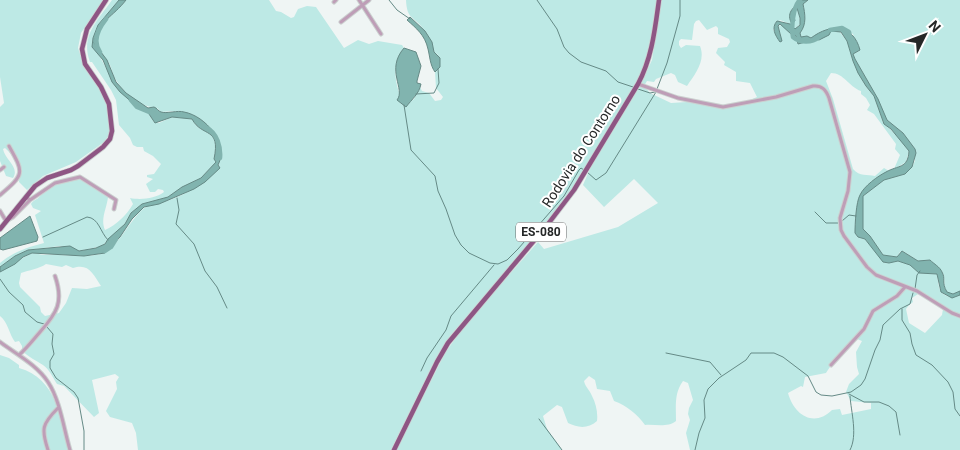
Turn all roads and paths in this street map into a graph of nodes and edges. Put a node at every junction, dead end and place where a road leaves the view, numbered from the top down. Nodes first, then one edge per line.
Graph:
1 (106, 0) edge
2 (359, 0) edge
3 (369, 0) edge
4 (659, 0) edge
5 (362, 5) junction
6 (341, 22) dead end
7 (382, 34) dead end
8 (638, 84) junction
9 (9, 146) dead end
10 (4, 167) dead end
11 (0, 170) edge
12 (0, 195) edge
13 (28, 199) junction
14 (114, 209) dead end
15 (0, 211) edge
16 (6, 221) junction
17 (0, 229) edge
18 (55, 276) dead end
19 (905, 287) junction
20 (960, 316) edge
21 (0, 342) edge
22 (19, 355) junction
23 (831, 365) dead end
24 (58, 408) junction
25 (48, 450) edge
26 (70, 450) edge
27 (394, 450) edge

1 - 13 main road
2 - 5 street
3 - 5 street
4 - 8 main road, Rodovia do Contorno / ES-080
5 - 6 street
5 - 7 street
8 - 19 street
8 - 27 main road, Rodovia do Contorno / ES-080
9 - 12 street
10 - 11 street
13 - 14 street
13 - 16 main road
15 - 16 street
16 - 17 main road
18 - 22 street
19 - 20 street
19 - 23 street
21 - 22 street
22 - 24 street
24 - 25 street
24 - 26 street

